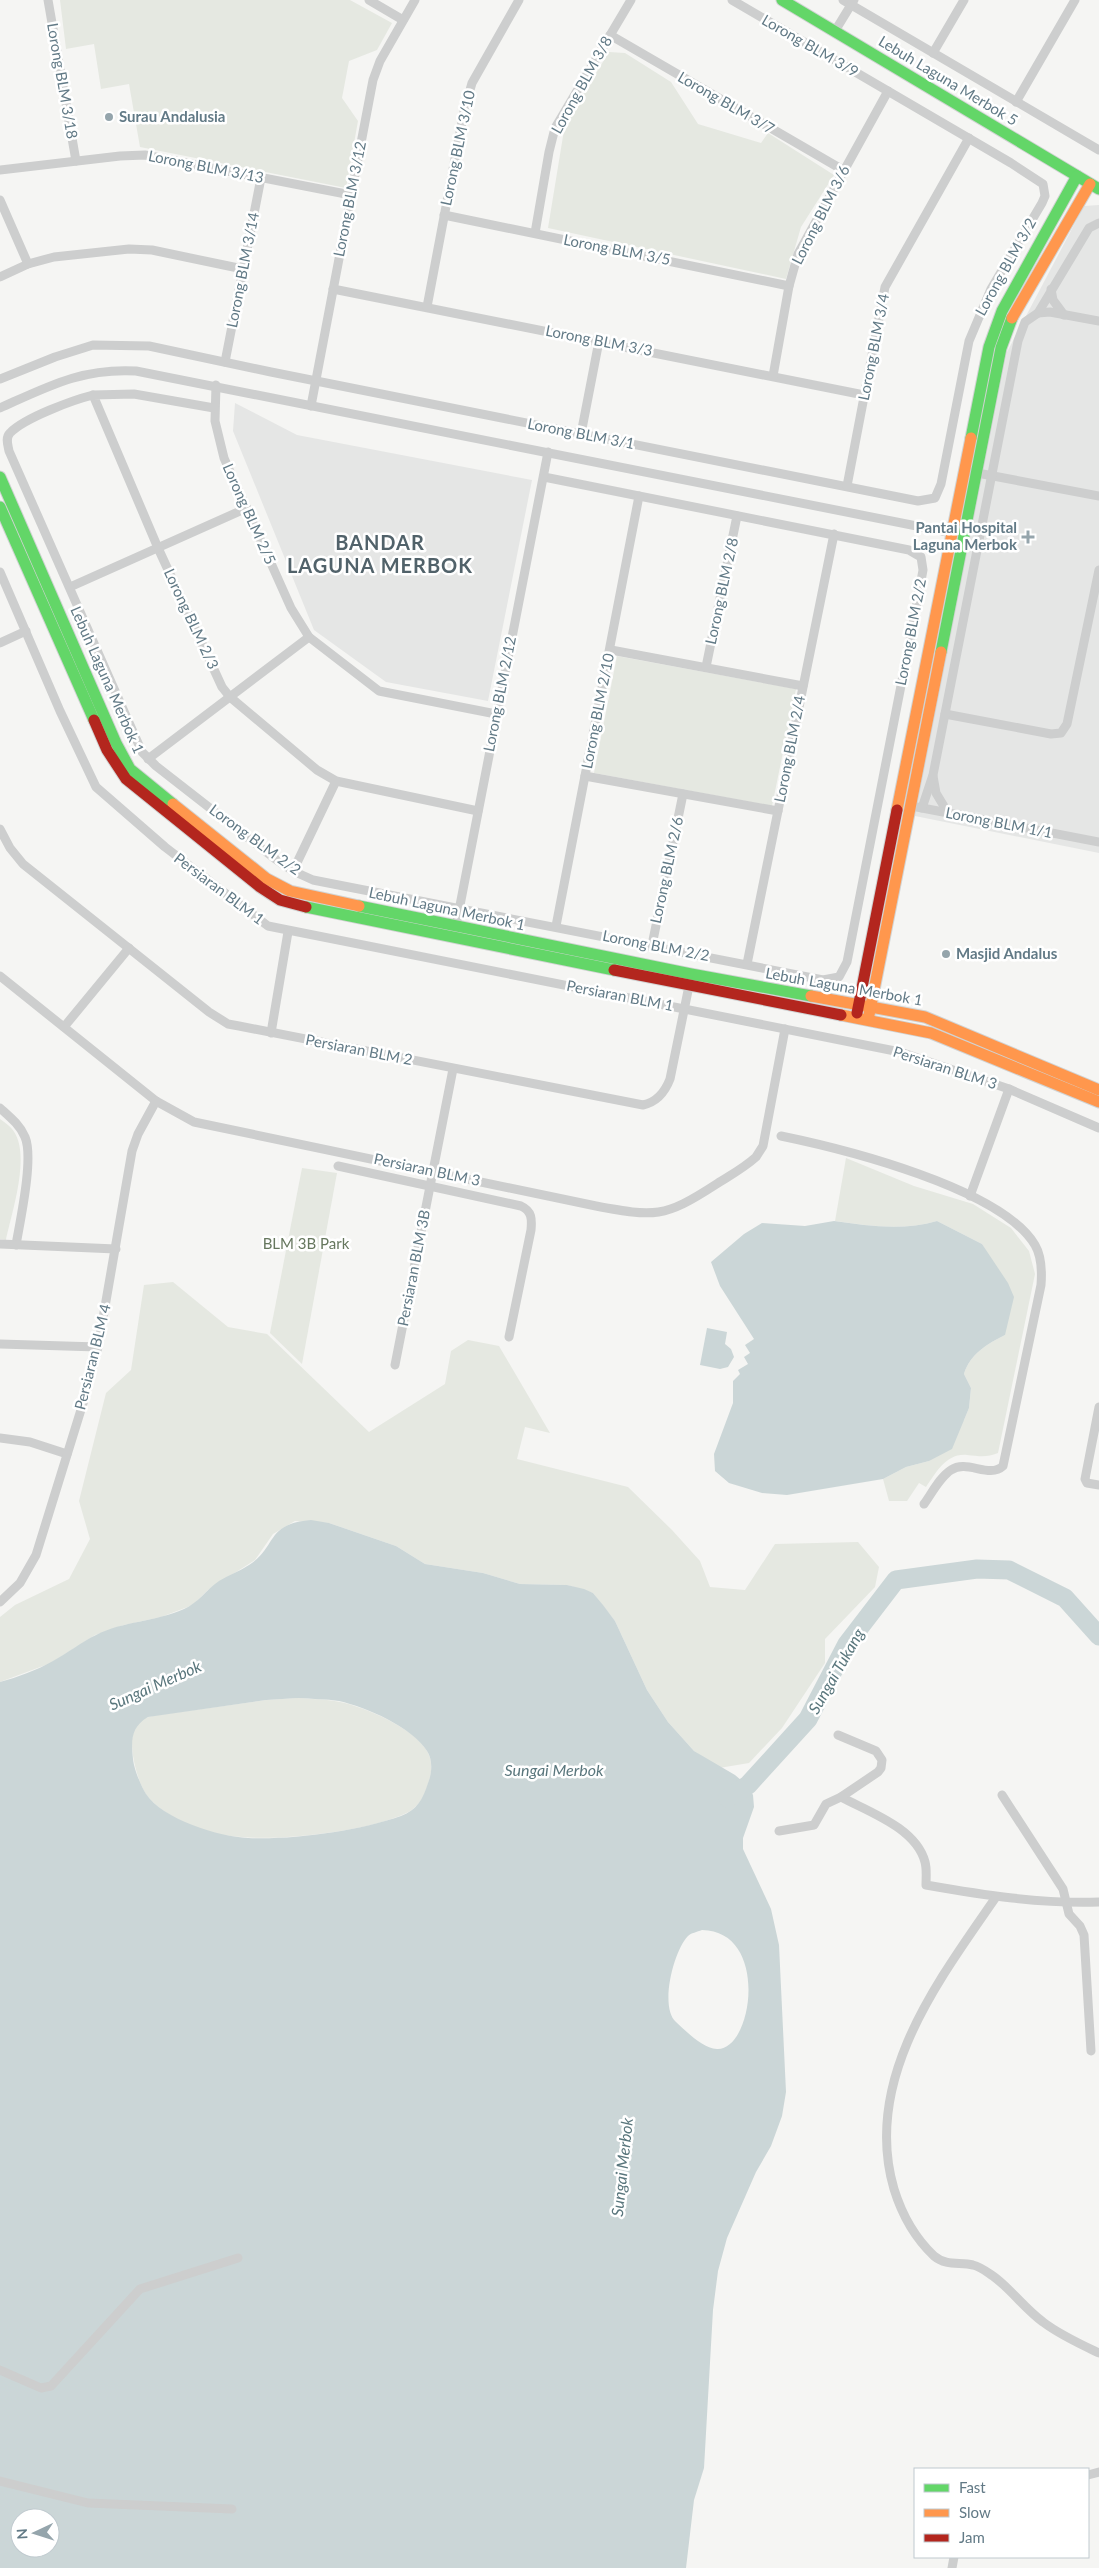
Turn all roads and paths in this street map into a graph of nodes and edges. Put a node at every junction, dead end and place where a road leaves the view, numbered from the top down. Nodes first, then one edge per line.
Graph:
1 (48, 0) edge
2 (369, 0) edge
3 (415, 0) edge
4 (519, 0) edge
5 (631, 0) edge
6 (732, 0) edge
7 (782, 0) edge
8 (964, 0) edge
9 (1075, 0) edge
10 (849, 2) edge
11 (403, 20) junction
12 (835, 31) junction
13 (610, 35) junction
14 (933, 53) junction
15 (888, 92) junction
16 (1016, 102) junction
17 (969, 138) junction
18 (1098, 148) edge
19 (76, 161) junction
20 (0, 170) edge
21 (843, 170) junction
22 (1077, 176) junction
23 (261, 178) junction
24 (1094, 187) edge
25 (351, 195) junction
26 (0, 200) edge
27 (444, 215) junction
28 (1099, 223) edge
29 (535, 233) junction
30 (28, 264) junction
31 (244, 269) junction
32 (0, 277) edge
33 (790, 286) junction
34 (1051, 288) junction
35 (333, 289) junction
36 (427, 307) junction
37 (1038, 313) junction
38 (1064, 315) junction
39 (1099, 321) edge
40 (599, 341) junction
41 (225, 362) junction
42 (773, 376) junction
43 (0, 379) edge
44 (316, 381) junction
45 (216, 385) junction
46 (93, 395) junction
47 (864, 395) junction
48 (311, 406) junction
49 (0, 408) edge
50 (214, 408) junction
51 (581, 434) junction
52 (548, 452) junction
53 (971, 472) junction
54 (990, 476) junction
55 (0, 477) edge
56 (544, 477) junction
57 (847, 486) junction
58 (640, 496) junction
59 (1099, 496) edge
60 (0, 507) edge
61 (247, 508) junction
62 (737, 516) junction
63 (19, 521) junction
64 (4, 527) edge
65 (952, 533) junction
66 (834, 534) junction
67 (964, 535) junction
68 (158, 548) junction
69 (1099, 570) edge
70 (0, 572) edge
71 (1098, 582) edge
72 (70, 587) junction
73 (26, 631) junction
74 (309, 637) junction
75 (0, 643) edge
76 (610, 650) junction
77 (706, 667) junction
78 (803, 686) junction
79 (230, 697) junction
80 (496, 714) junction
81 (945, 714) junction
82 (148, 759) junction
83 (585, 776) junction
84 (933, 776) junction
85 (336, 781) junction
86 (683, 794) junction
87 (911, 806) junction
88 (478, 811) junction
89 (778, 812) junction
90 (948, 813) junction
91 (0, 828) edge
92 (1099, 842) edge
93 (293, 871) junction
94 (459, 908) junction
95 (556, 926) junction
96 (455, 931) junction
97 (288, 932) junction
98 (652, 945) junction
99 (129, 948) junction
100 (747, 964) junction
101 (0, 976) edge
102 (690, 979) junction
103 (865, 1007) junction
104 (684, 1009) junction
105 (862, 1019) junction
106 (64, 1027) junction
107 (785, 1029) junction
108 (271, 1033) junction
109 (453, 1069) junction
110 (1009, 1089) junction
111 (1099, 1090) edge
112 (156, 1101) junction
113 (1099, 1102) edge
114 (0, 1108) edge
115 (1099, 1128) edge
116 (781, 1136) dead end
117 (338, 1166) dead end
118 (434, 1171) junction
119 (431, 1187) junction
120 (970, 1196) junction
121 (0, 1244) edge
122 (16, 1245) junction
123 (116, 1249) junction
124 (510, 1337) dead end
125 (0, 1344) edge
126 (98, 1347) junction
127 (395, 1365) dead end
128 (1099, 1407) edge
129 (0, 1438) edge
130 (67, 1454) junction
131 (1095, 1485) edge
132 (924, 1504) dead end
133 (0, 1602) edge
134 (838, 1735) dead end
135 (1002, 1795) dead end
136 (841, 1797) junction
137 (779, 1831) dead end
138 (996, 1897) junction
139 (1067, 1902) junction
140 (1099, 1902) edge
141 (1091, 2051) dead end
142 (238, 2258) dead end
143 (1099, 2353) edge
144 (0, 2370) edge
145 (0, 2481) edge
146 (232, 2509) dead end

1 - 19 street, Lorong BLM 3/18
2 - 11 street
3 - 11 street, Lorong BLM 3/12
4 - 27 street, Lorong BLM 3/10
5 - 13 street, Lorong BLM 3/8
6 - 15 street, Lorong BLM 3/9
7 - 12 street, Lebuh Laguna Merbok 5
8 - 14 street
9 - 16 street
10 - 12 street
10 - 14 street, Lebuh Laguna Merbok 5
11 - 25 street, Lorong BLM 3/12
12 - 22 street, Lebuh Laguna Merbok 5
13 - 21 street, Lorong BLM 3/7
13 - 29 street, Lorong BLM 3/8
14 - 16 street, Lebuh Laguna Merbok 5
15 - 17 street, Lorong BLM 3/2
15 - 21 street, Lorong BLM 3/6
16 - 18 street, Lebuh Laguna Merbok 5
17 - 47 street, Lorong BLM 3/4
17 - 57 street, Lorong BLM 3/2
19 - 20 street, Lorong BLM 3/13
19 - 23 street, Lorong BLM 3/13
21 - 33 street, Lorong BLM 3/6
22 - 24 street, Lebuh Laguna Merbok 5
22 - 53 street
23 - 25 street, Lorong BLM 3/13
23 - 31 street, Lorong BLM 3/14
24 - 53 street
25 - 35 street, Lorong BLM 3/12
26 - 30 street
27 - 29 street, Lorong BLM 3/5
27 - 36 street, Lorong BLM 3/10
28 - 34 street
29 - 33 street, Lorong BLM 3/5
30 - 31 street
30 - 32 street
31 - 41 street, Lorong BLM 3/14
33 - 42 street, Lorong BLM 3/6
34 - 37 street
34 - 38 street
35 - 36 street, Lorong BLM 3/3
35 - 44 street, Lorong BLM 3/12
36 - 40 street, Lorong BLM 3/3
37 - 38 street
37 - 54 street
38 - 39 street
40 - 42 street, Lorong BLM 3/3
40 - 51 street
41 - 43 street, Lorong BLM 3/1
41 - 44 street, Lorong BLM 3/1
42 - 47 street, Lorong BLM 3/3
44 - 48 street, Lorong BLM 3/12
44 - 51 street, Lorong BLM 3/1
45 - 48 street
45 - 49 street
45 - 50 street, Lorong BLM 2/5
46 - 50 street
46 - 68 street, Lorong BLM 2/3
46 - 72 street, Lorong BLM 2/2
47 - 57 street, Lorong BLM 3/4
48 - 52 street
50 - 61 street, Lorong BLM 2/5
51 - 57 street, Lorong BLM 3/1
52 - 56 street, Lorong BLM 2/12
52 - 65 street
53 - 54 street
53 - 65 street
53 - 67 street
54 - 59 street
54 - 81 street
55 - 63 street, Lebuh Laguna Merbok 1
56 - 58 street, Lorong BLM 2/2
56 - 80 street, Lorong BLM 2/12
58 - 62 street, Lorong BLM 2/2
58 - 76 street, Lorong BLM 2/10
60 - 64 street, Lebuh Laguna Merbok 1
61 - 68 street
61 - 74 street, Lorong BLM 2/5
62 - 66 street, Lorong BLM 2/2
62 - 77 street, Lorong BLM 2/8
63 - 64 street
63 - 96 street, Lebuh Laguna Merbok 1
64 - 96 street, Lebuh Laguna Merbok 1
65 - 67 street
65 - 87 street
66 - 78 street, Lorong BLM 2/4
66 - 100 street, Lorong BLM 2/2
67 - 87 street
68 - 72 street
68 - 79 street, Lorong BLM 2/3
69 - 71 street
70 - 73 street, Persiaran BLM 1
71 - 81 street
72 - 82 street, Lorong BLM 2/2
73 - 75 street
73 - 97 street, Persiaran BLM 1
74 - 79 street
74 - 80 street, Lorong BLM 2/5
76 - 77 street
76 - 83 street, Lorong BLM 2/10
77 - 78 street
78 - 89 street, Lorong BLM 2/4
79 - 82 street
79 - 85 street, Lorong BLM 2/3
80 - 88 street, Lorong BLM 2/12
81 - 84 street
82 - 93 street, Lorong BLM 2/2
83 - 86 street
83 - 95 street, Lorong BLM 2/10
84 - 87 street
84 - 90 street
85 - 88 street, Lorong BLM 2/3
85 - 93 street
86 - 89 street
86 - 98 street, Lorong BLM 2/6
87 - 90 street, Lorong BLM 1/1
87 - 103 street
88 - 94 street, Lorong BLM 2/12
89 - 100 street, Lorong BLM 2/4
90 - 92 street, Lorong BLM 1/1
91 - 99 street, Persiaran BLM 2
93 - 94 street, Lorong BLM 2/2
94 - 95 street, Lorong BLM 2/2
94 - 96 street, Lorong BLM 2/12
95 - 98 street, Lorong BLM 2/2
96 - 102 street, Lebuh Laguna Merbok 1
97 - 104 street, Persiaran BLM 1
97 - 108 street
98 - 100 street, Lorong BLM 2/2
99 - 106 street
99 - 108 street, Persiaran BLM 2
101 - 106 street, Persiaran BLM 3
102 - 103 street, Lebuh Laguna Merbok 1
102 - 104 street, Persiaran BLM 2
102 - 105 street, Lebuh Laguna Merbok 1
103 - 105 street
103 - 111 street, Lebuh Laguna Merbok 1
104 - 107 street, Persiaran BLM 3
104 - 109 street, Persiaran BLM 2
105 - 113 street, Lebuh Laguna Merbok 1
106 - 112 street, Persiaran BLM 3
107 - 110 street, Persiaran BLM 3
107 - 118 street, Persiaran BLM 3
108 - 109 street, Persiaran BLM 2
109 - 118 street, Persiaran BLM 3B
110 - 115 street, Persiaran BLM 3
110 - 120 street
112 - 118 street, Persiaran BLM 3
112 - 123 street, Persiaran BLM 4
114 - 122 street
116 - 120 street
117 - 119 street
118 - 119 street, Persiaran BLM 3B
119 - 124 street
119 - 127 street, Persiaran BLM 3B
120 - 132 street
121 - 122 street
122 - 123 street
123 - 126 street, Persiaran BLM 4
125 - 126 street
126 - 130 street, Persiaran BLM 4
128 - 131 street
129 - 130 street
130 - 133 street, Persiaran BLM 4
134 - 136 street
135 - 139 street
136 - 137 street
136 - 138 street
138 - 139 street
138 - 143 street
139 - 140 street
139 - 141 street
142 - 144 street
145 - 146 street

